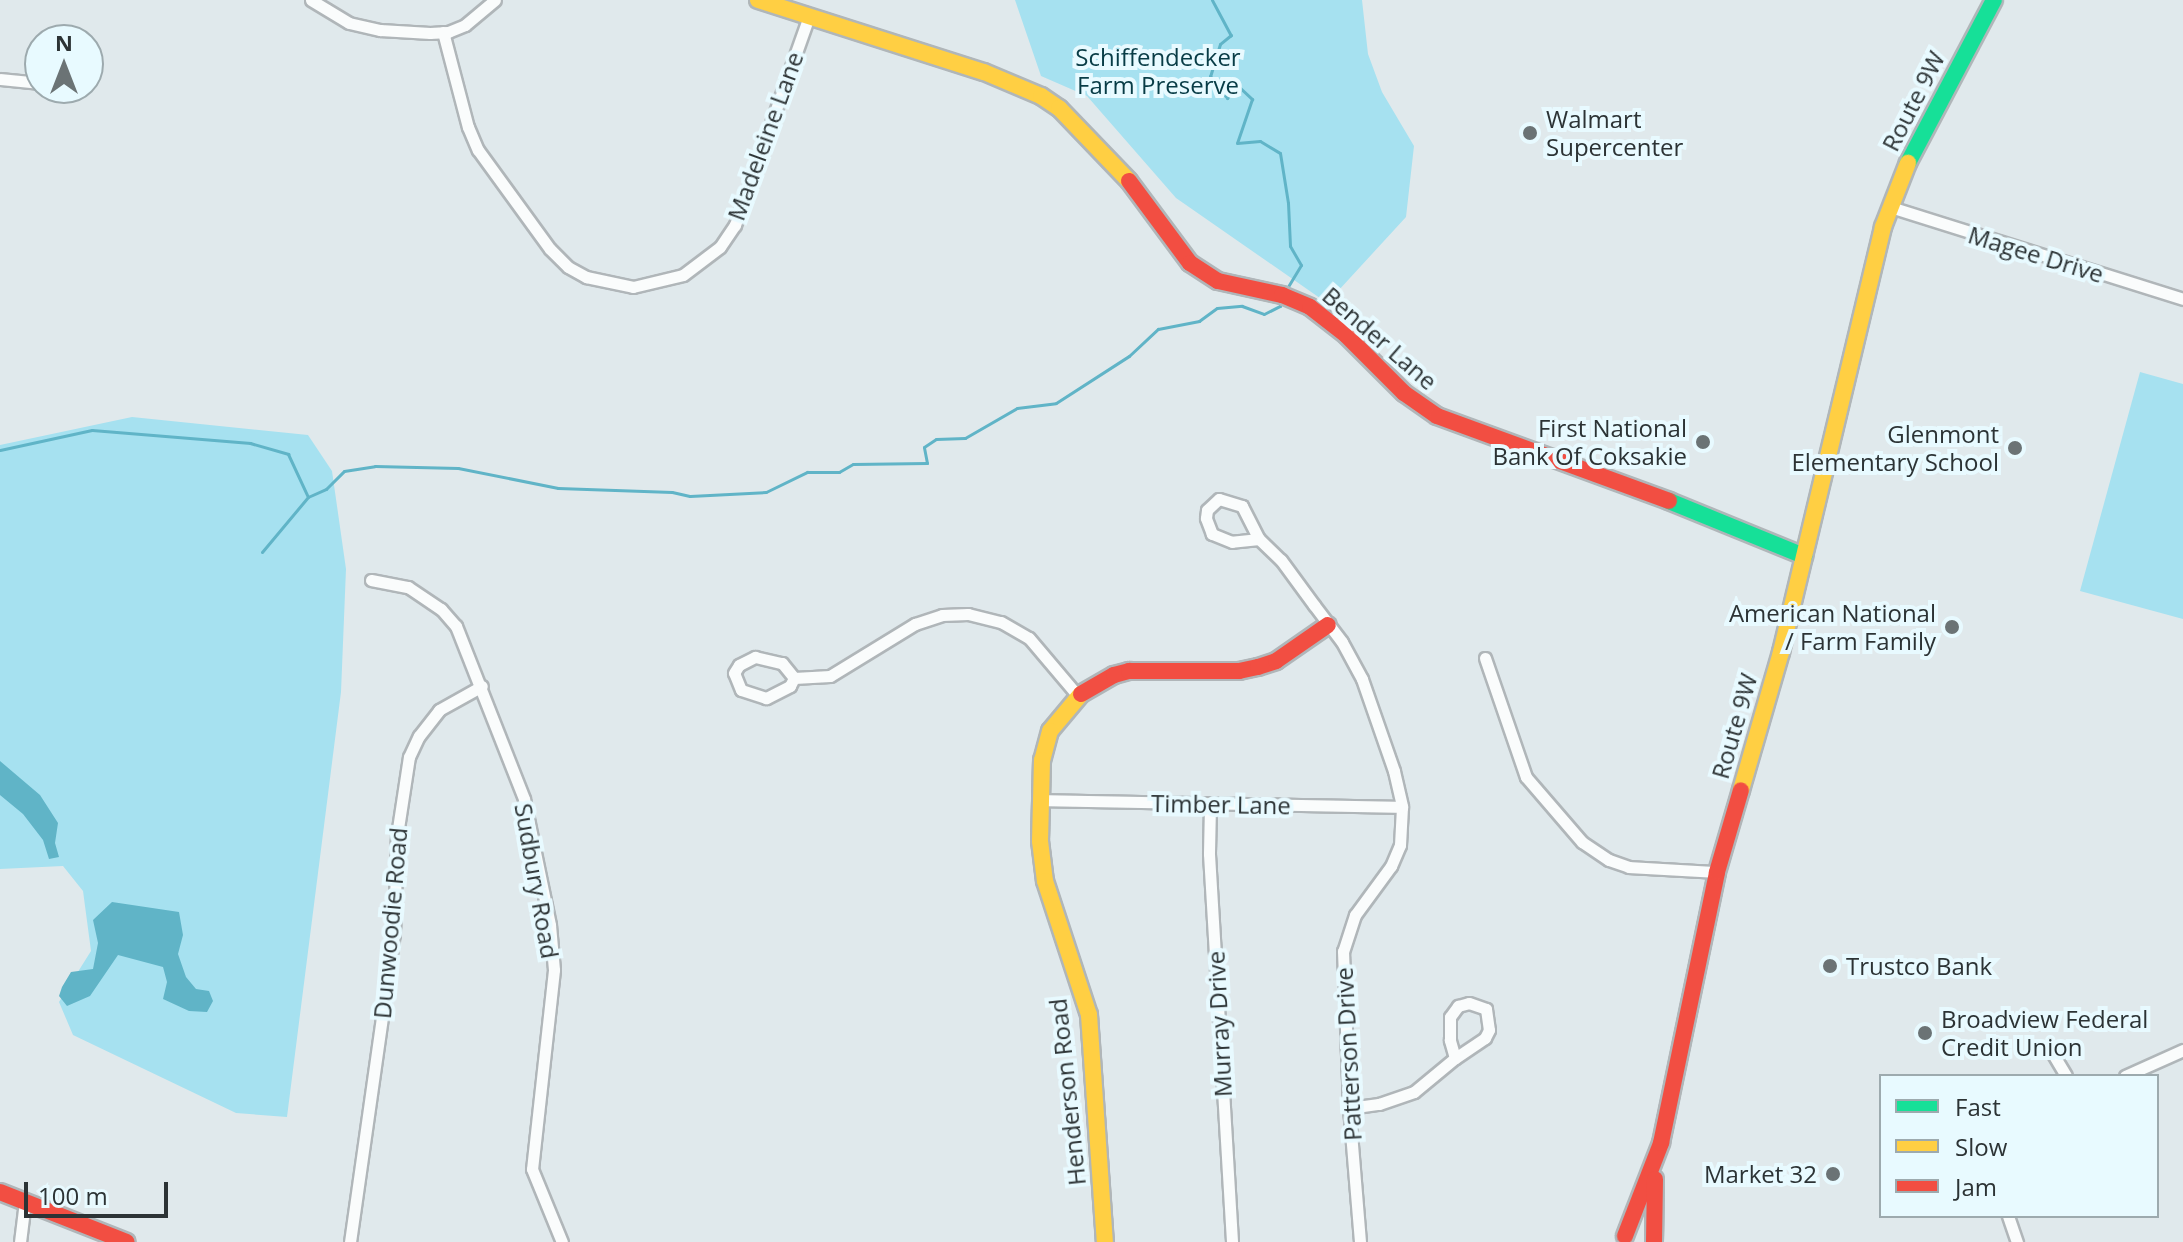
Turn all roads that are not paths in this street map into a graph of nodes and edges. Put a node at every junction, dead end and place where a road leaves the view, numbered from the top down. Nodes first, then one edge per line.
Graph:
1 (311, 0) edge
2 (495, 0) edge
3 (758, 0) edge
4 (1994, 0) edge
5 (809, 16) junction
6 (443, 32) junction
7 (0, 79) edge
8 (24, 81) edge
9 (1890, 207) junction
10 (2183, 299) edge
11 (1259, 539) junction
12 (1804, 556) junction
13 (371, 580) dead end
14 (1328, 625) junction
15 (1485, 658) dead end
16 (794, 678) junction
17 (482, 686) junction
18 (1078, 696) junction
19 (1040, 800) junction
20 (1210, 805) junction
21 (1402, 807) junction
22 (1717, 872) junction
23 (2050, 1049) dead end
24 (2183, 1050) edge
25 (1455, 1058) junction
26 (2065, 1074) edge
27 (2129, 1074) edge
28 (1349, 1108) junction
29 (1656, 1160) junction
30 (0, 1192) edge
31 (25, 1201) junction
32 (2009, 1218) edge
33 (1619, 1239) edge
34 (20, 1242) edge
35 (127, 1242) edge
36 (350, 1242) edge
37 (562, 1242) edge
38 (1105, 1242) edge
39 (1232, 1242) edge
40 (1360, 1242) edge
41 (1653, 1242) edge
42 (2017, 1242) edge

1 - 6 street
2 - 6 street
3 - 5 street, Bender Lane
4 - 9 street, Route 9W
5 - 6 street, Madeleine Lane
5 - 12 street, Bender Lane
7 - 8 street
9 - 10 street, Magee Drive
9 - 12 street, Route 9W
11 - 11 street, Patterson Drive
11 - 14 street, Patterson Drive
12 - 22 street, Route 9W
13 - 17 street, Sudbury Road
14 - 18 street, Henderson Road
14 - 21 street, Patterson Drive
15 - 22 street
16 - 16 street
16 - 18 street
17 - 36 street, Dunwoodie Road
17 - 37 street, Sudbury Road
18 - 19 street, Henderson Road
19 - 20 street, Timber Lane
19 - 38 street, Henderson Road
20 - 21 street, Timber Lane
20 - 39 street, Murray Drive
21 - 28 street, Patterson Drive
22 - 29 street, Route 9W
23 - 26 street
24 - 27 street
25 - 25 street
25 - 28 street
28 - 40 street, Patterson Drive
29 - 33 street, Route 9W
29 - 41 street, Route 9W
30 - 31 street
31 - 34 street
31 - 35 street
32 - 42 street
33 - 41 street

